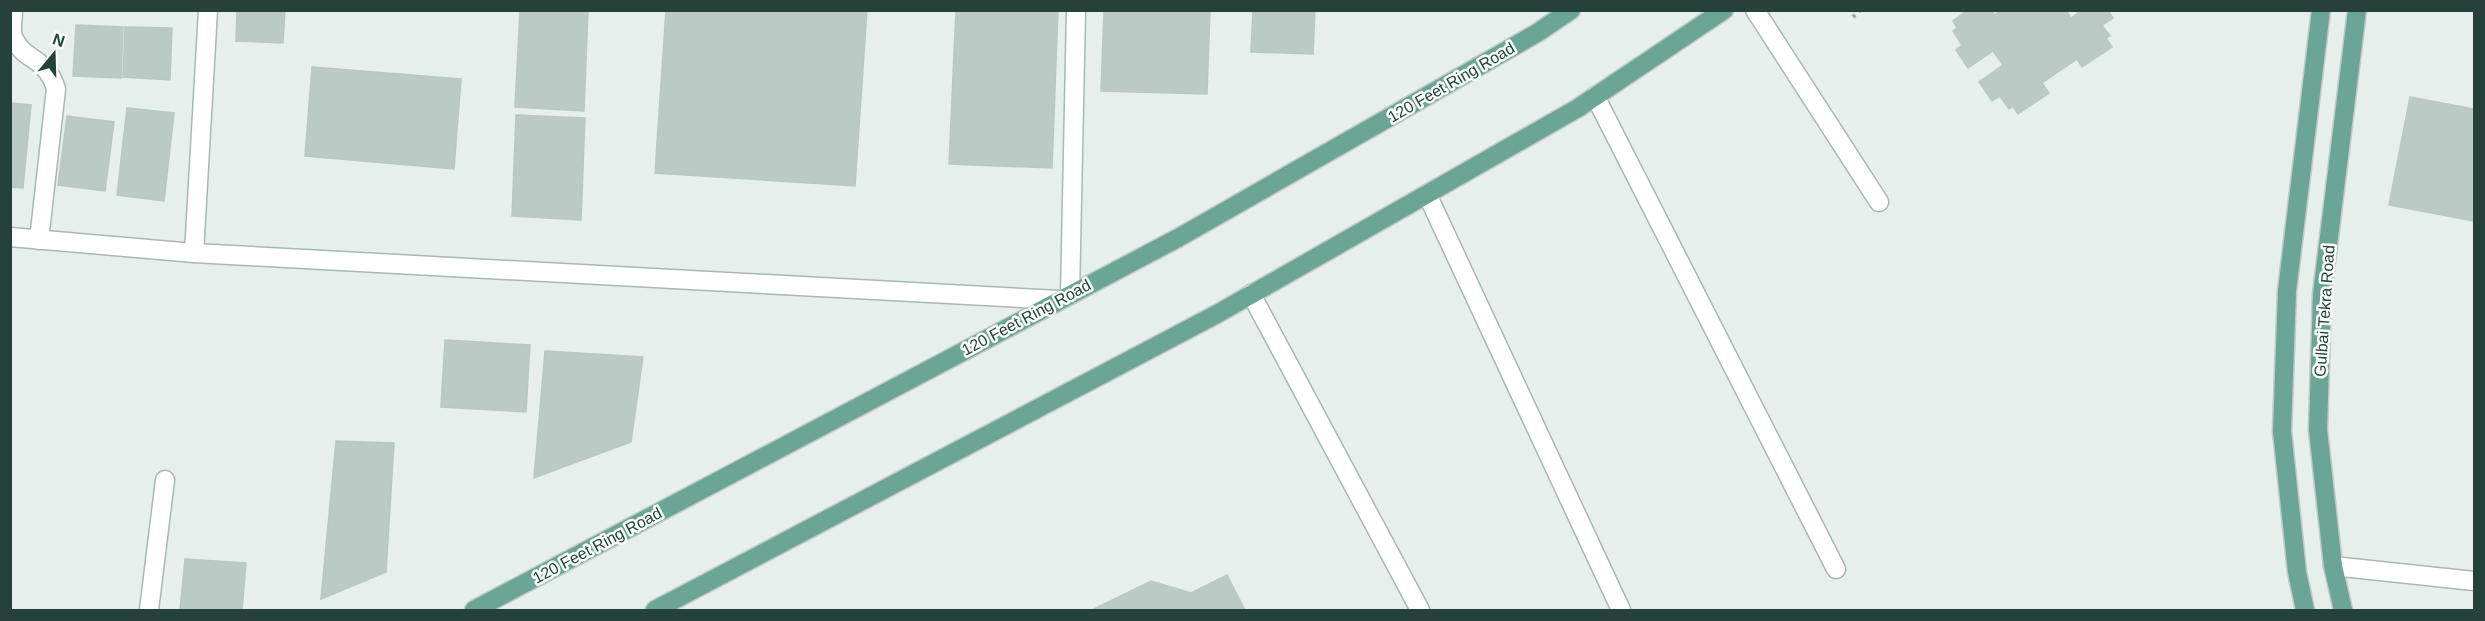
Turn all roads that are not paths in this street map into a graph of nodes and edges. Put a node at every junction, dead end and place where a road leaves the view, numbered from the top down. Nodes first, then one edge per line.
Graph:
1 (208, 10) edge
2 (1076, 10) edge
3 (1571, 10) edge
4 (1724, 10) edge
5 (1755, 10) edge
6 (2321, 10) edge
7 (2357, 10) edge
8 (12, 14) edge
9 (1595, 96) junction
10 (1427, 194) junction
11 (1879, 202) dead end
12 (10, 237) edge
13 (39, 240) junction
14 (194, 253) junction
15 (1251, 294) junction
16 (1065, 297) junction
17 (165, 480) dead end
18 (2333, 566) junction
19 (1836, 569) dead end
20 (2475, 581) edge
21 (149, 610) edge
22 (474, 610) edge
23 (655, 610) edge
24 (1420, 610) edge
25 (1621, 610) edge
26 (2305, 610) edge
27 (2343, 610) edge

1 - 14 street
2 - 16 street
3 - 16 main road, 120 Feet Ring Road
4 - 9 main road
5 - 11 street
6 - 26 main road
7 - 18 main road, Gulbai Tekra Road
8 - 13 street
9 - 10 main road
9 - 19 street
10 - 15 main road
10 - 25 street
12 - 13 street
13 - 14 street
14 - 16 street
15 - 23 main road
15 - 24 street
16 - 22 main road, 120 Feet Ring Road
17 - 21 street
18 - 20 street
18 - 27 main road, Gulbai Tekra Road

